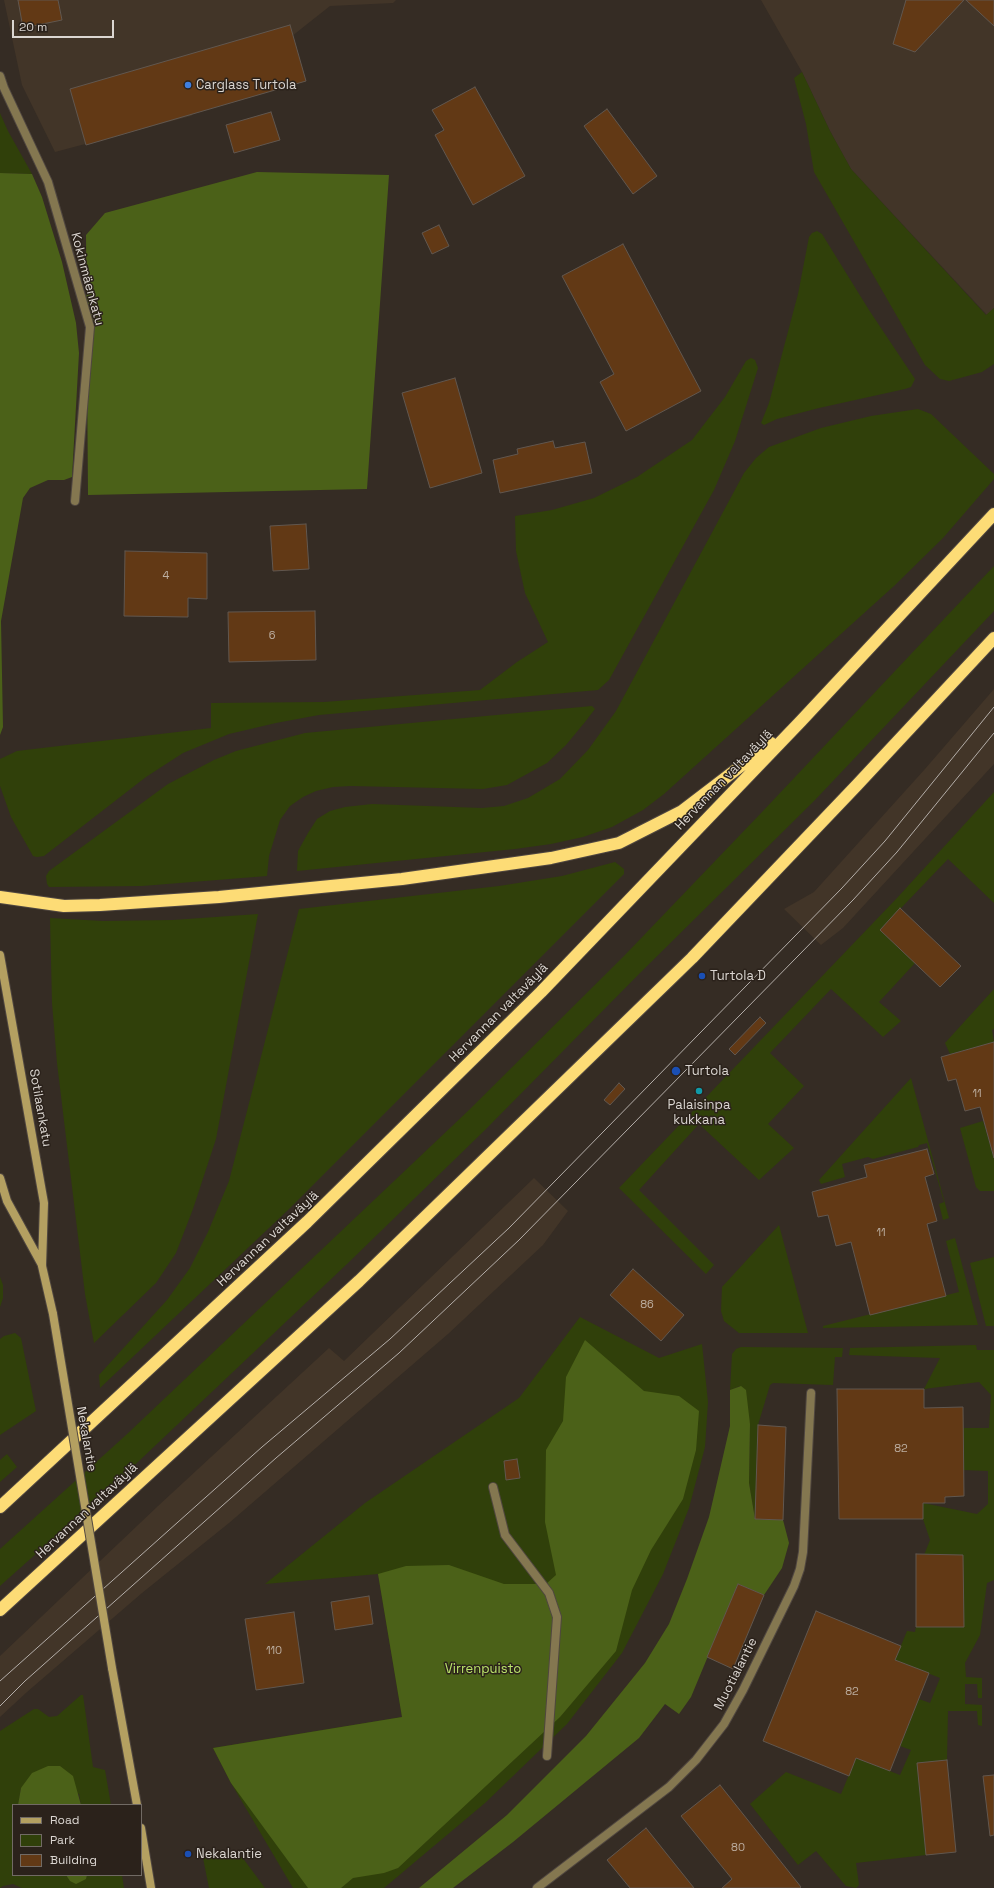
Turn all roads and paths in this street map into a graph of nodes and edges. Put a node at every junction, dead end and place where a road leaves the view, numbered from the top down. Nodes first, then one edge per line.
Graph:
1 (0, 76) edge
2 (75, 501) dead end
3 (994, 514) edge
4 (994, 638) edge
5 (801, 721) junction
6 (0, 897) edge
7 (0, 955) edge
8 (0, 1178) edge
9 (42, 1266) junction
10 (53, 1314) joint
11 (811, 1393) dead end
12 (493, 1487) dead end
13 (0, 1507) edge
14 (0, 1610) edge
15 (547, 1756) dead end
16 (137, 1804) edge
17 (142, 1834) edge
18 (151, 1888) edge
19 (537, 1888) edge

1 - 2 street, Kokinmäenkatu
3 - 5 highway, Hervannan valtaväylä
4 - 14 highway, Hervannan valtaväylä
5 - 6 highway
5 - 13 highway, Hervannan valtaväylä
7 - 9 main road, Sotilaankatu
8 - 9 main road, Sotilaankatu
9 - 10 main road, Sotilaankatu
10 - 16 main road, Nekalantie, bridge
11 - 19 street, Muotialantie
12 - 15 street
17 - 18 main road

